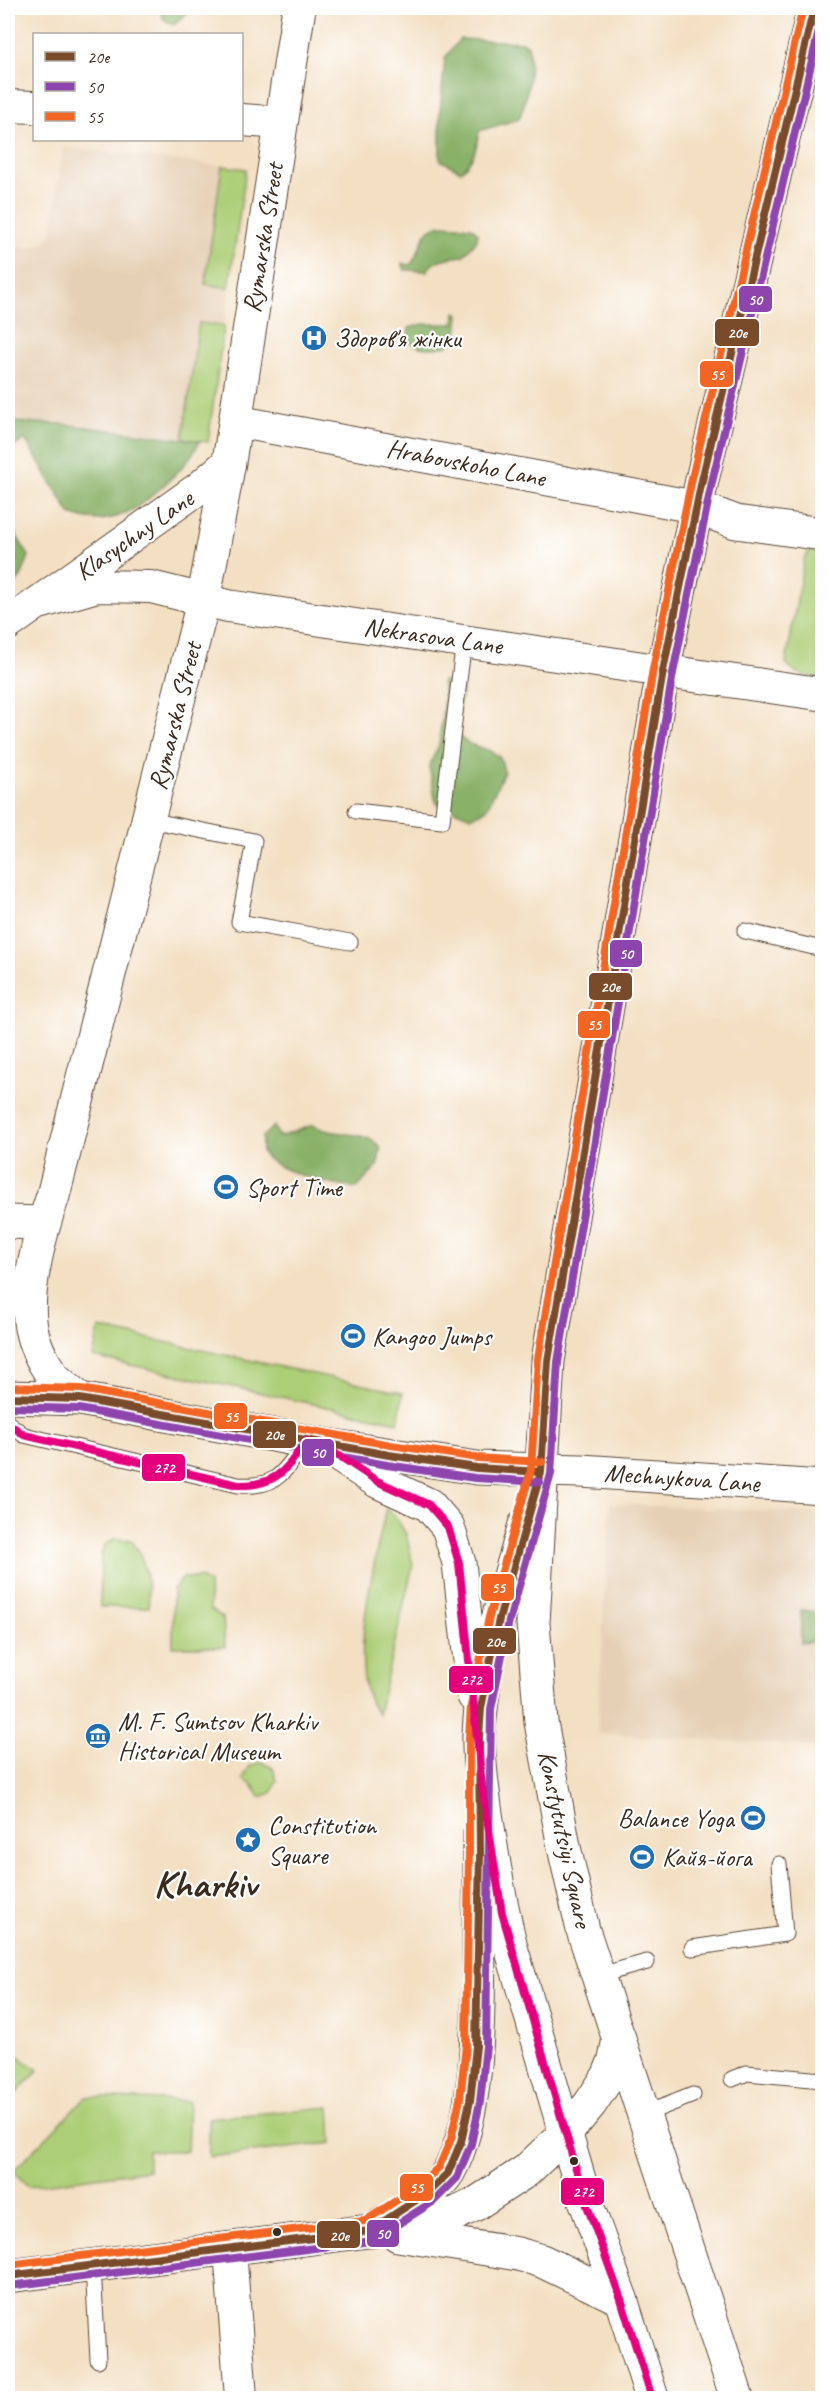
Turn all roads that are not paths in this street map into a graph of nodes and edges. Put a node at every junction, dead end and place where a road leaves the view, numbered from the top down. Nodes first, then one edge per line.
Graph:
1 (299, 8) edge
2 (814, 8) edge
3 (813, 55) edge
4 (8, 106) edge
5 (33, 108) edge
6 (243, 120) edge
7 (281, 123) junction
8 (235, 421) junction
9 (229, 462) junction
10 (696, 507) junction
11 (822, 534) edge
12 (203, 602) junction
13 (36, 604) junction
14 (8, 624) edge
15 (464, 640) junction
16 (663, 671) junction
17 (822, 694) edge
18 (356, 812) dead end
19 (149, 820) junction
20 (745, 931) dead end
21 (350, 942) dead end
22 (822, 949) edge
23 (8, 1222) edge
24 (44, 1223) junction
25 (8, 1397) edge
26 (80, 1399) junction
27 (8, 1423) edge
28 (314, 1443) junction
29 (541, 1472) junction
30 (822, 1487) edge
31 (478, 1737) junction
32 (779, 1864) dead end
33 (692, 1948) dead end
34 (647, 1962) dead end
35 (597, 1976) junction
36 (619, 2038) junction
37 (732, 2079) dead end
38 (822, 2080) edge
39 (693, 2095) dead end
40 (642, 2115) junction
41 (566, 2134) junction
42 (369, 2231) junction
43 (230, 2249) junction
44 (93, 2266) junction
45 (8, 2276) edge
46 (621, 2299) junction
47 (98, 2360) dead end
48 (241, 2398) edge
49 (652, 2398) edge
50 (737, 2398) edge

1 - 7 street, Rymarska Street
2 - 3 street
3 - 10 street
4 - 5 street
6 - 7 street
7 - 8 street, Rymarska Street
8 - 9 street, Rymarska Street
8 - 10 street, Hrabovskoho Lane
9 - 12 street, Rymarska Street
9 - 13 street, Klasychny Lane
10 - 11 street
10 - 16 street
12 - 13 street, Klasychny Lane
12 - 15 street, Nekrasova Lane
12 - 19 street, Rymarska Street
13 - 14 street, Klasychny Lane
15 - 16 street, Nekrasova Lane
15 - 18 lane
16 - 17 street
16 - 29 street
19 - 21 lane
19 - 24 street, Rymarska Street
20 - 22 lane
23 - 24 street
24 - 26 street, Rymarska Street
25 - 26 street
26 - 28 street
27 - 28 lane
28 - 29 street
28 - 31 street
29 - 30 street, Mechnykova Lane
29 - 31 street
29 - 35 street, Konstytutsiyi Square
31 - 41 street
31 - 42 street
32 - 33 lane
34 - 35 lane
35 - 36 street, Konstytutsiyi Square
36 - 40 street, Konstytutsiyi Square
36 - 41 street
37 - 38 lane
39 - 40 lane
40 - 50 street, Konstytutsiyi Square
41 - 42 street
41 - 46 street
42 - 43 street
42 - 46 street
43 - 44 street
43 - 48 street
44 - 45 street
44 - 47 lane
46 - 49 street

